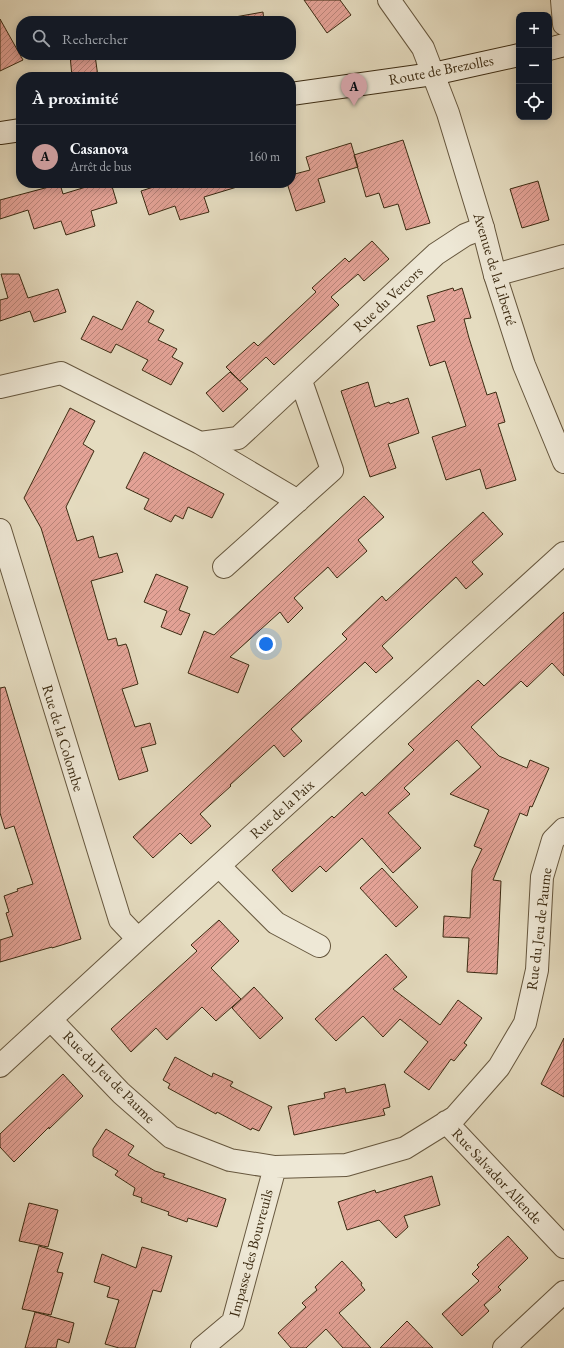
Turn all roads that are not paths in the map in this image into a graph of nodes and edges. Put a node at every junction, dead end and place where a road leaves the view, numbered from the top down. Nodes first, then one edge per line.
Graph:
1 (389, 0) edge
2 (562, 0) edge
3 (564, 24) edge
4 (564, 45) edge
5 (552, 48) edge
6 (516, 56) edge
7 (433, 74) junction
8 (296, 93) edge
9 (16, 131) edge
10 (0, 133) edge
11 (483, 228) junction
12 (564, 256) edge
13 (495, 275) junction
14 (301, 381) junction
15 (0, 387) edge
16 (200, 443) junction
17 (564, 462) edge
18 (298, 501) junction
19 (0, 530) edge
20 (564, 553) edge
21 (224, 567) dead end
22 (564, 830) edge
23 (219, 866) junction
24 (138, 939) junction
25 (319, 946) dead end
26 (51, 1020) junction
27 (0, 1066) edge
28 (446, 1122) junction
29 (275, 1167) junction
30 (564, 1248) edge
31 (564, 1292) edge
32 (202, 1348) edge
33 (504, 1348) edge

1 - 7 street, Avenue de la Liberté
2 - 3 street
4 - 5 street
6 - 7 street, Route de Brezolles
7 - 8 street, Route de Brezolles
7 - 11 street, Avenue de la Liberté
9 - 10 street
11 - 13 street, Avenue de la Liberté
11 - 14 street, Rue du Vercors
12 - 13 street
13 - 17 street, Avenue de la Liberté
14 - 16 street, Rue du Vercors
14 - 18 street
15 - 16 street
16 - 18 street
18 - 21 street
19 - 24 street, Rue de la Colombe
20 - 23 street, Rue de la Paix
22 - 28 street, Rue du Jeu de Paume
23 - 24 street, Rue de la Paix
23 - 25 street
24 - 26 street, Rue de la Paix
26 - 27 street, Rue de la Paix
26 - 29 street, Rue du Jeu de Paume
28 - 29 street, Rue du Jeu de Paume
28 - 30 street, Rue Salvador Allende
29 - 32 street, Impasse des Bouvreuils
31 - 33 street

